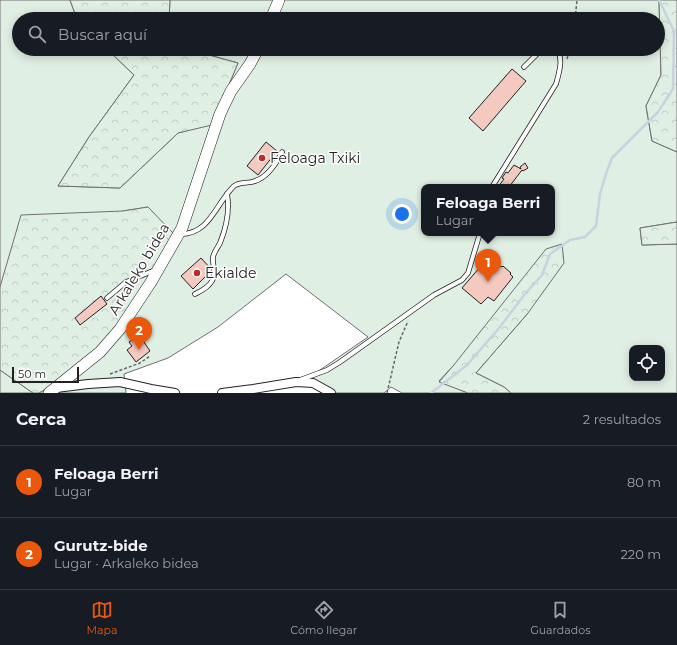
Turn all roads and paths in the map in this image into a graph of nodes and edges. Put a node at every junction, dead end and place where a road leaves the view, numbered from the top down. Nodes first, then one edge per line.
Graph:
1 (279, 0) edge
2 (577, 0) edge
3 (274, 12) edge
4 (576, 12) edge
5 (254, 56) edge
6 (535, 56) edge
7 (560, 56) edge
8 (524, 67) dead end
9 (282, 152) dead end
10 (494, 184) edge
11 (227, 194) junction
12 (179, 234) junction
13 (479, 236) edge
14 (159, 269) junction
15 (195, 294) dead end
16 (107, 298) dead end
17 (414, 309) junction
18 (150, 356) dead end
19 (109, 374) dead end
20 (296, 382) junction
21 (52, 390) edge
22 (175, 393) edge
23 (222, 393) edge
24 (331, 393) edge
25 (387, 393) edge

1 - 3 street
2 - 4 path
5 - 12 street, Arkaleko bidea
6 - 8 lane
7 - 10 lane
9 - 11 lane
11 - 12 lane
11 - 15 lane
12 - 14 street, Arkaleko bidea
13 - 17 lane
14 - 16 lane
14 - 21 street, Arkaleko bidea
17 - 20 lane
17 - 25 path
18 - 19 path
20 - 23 street
20 - 24 street
21 - 22 street

